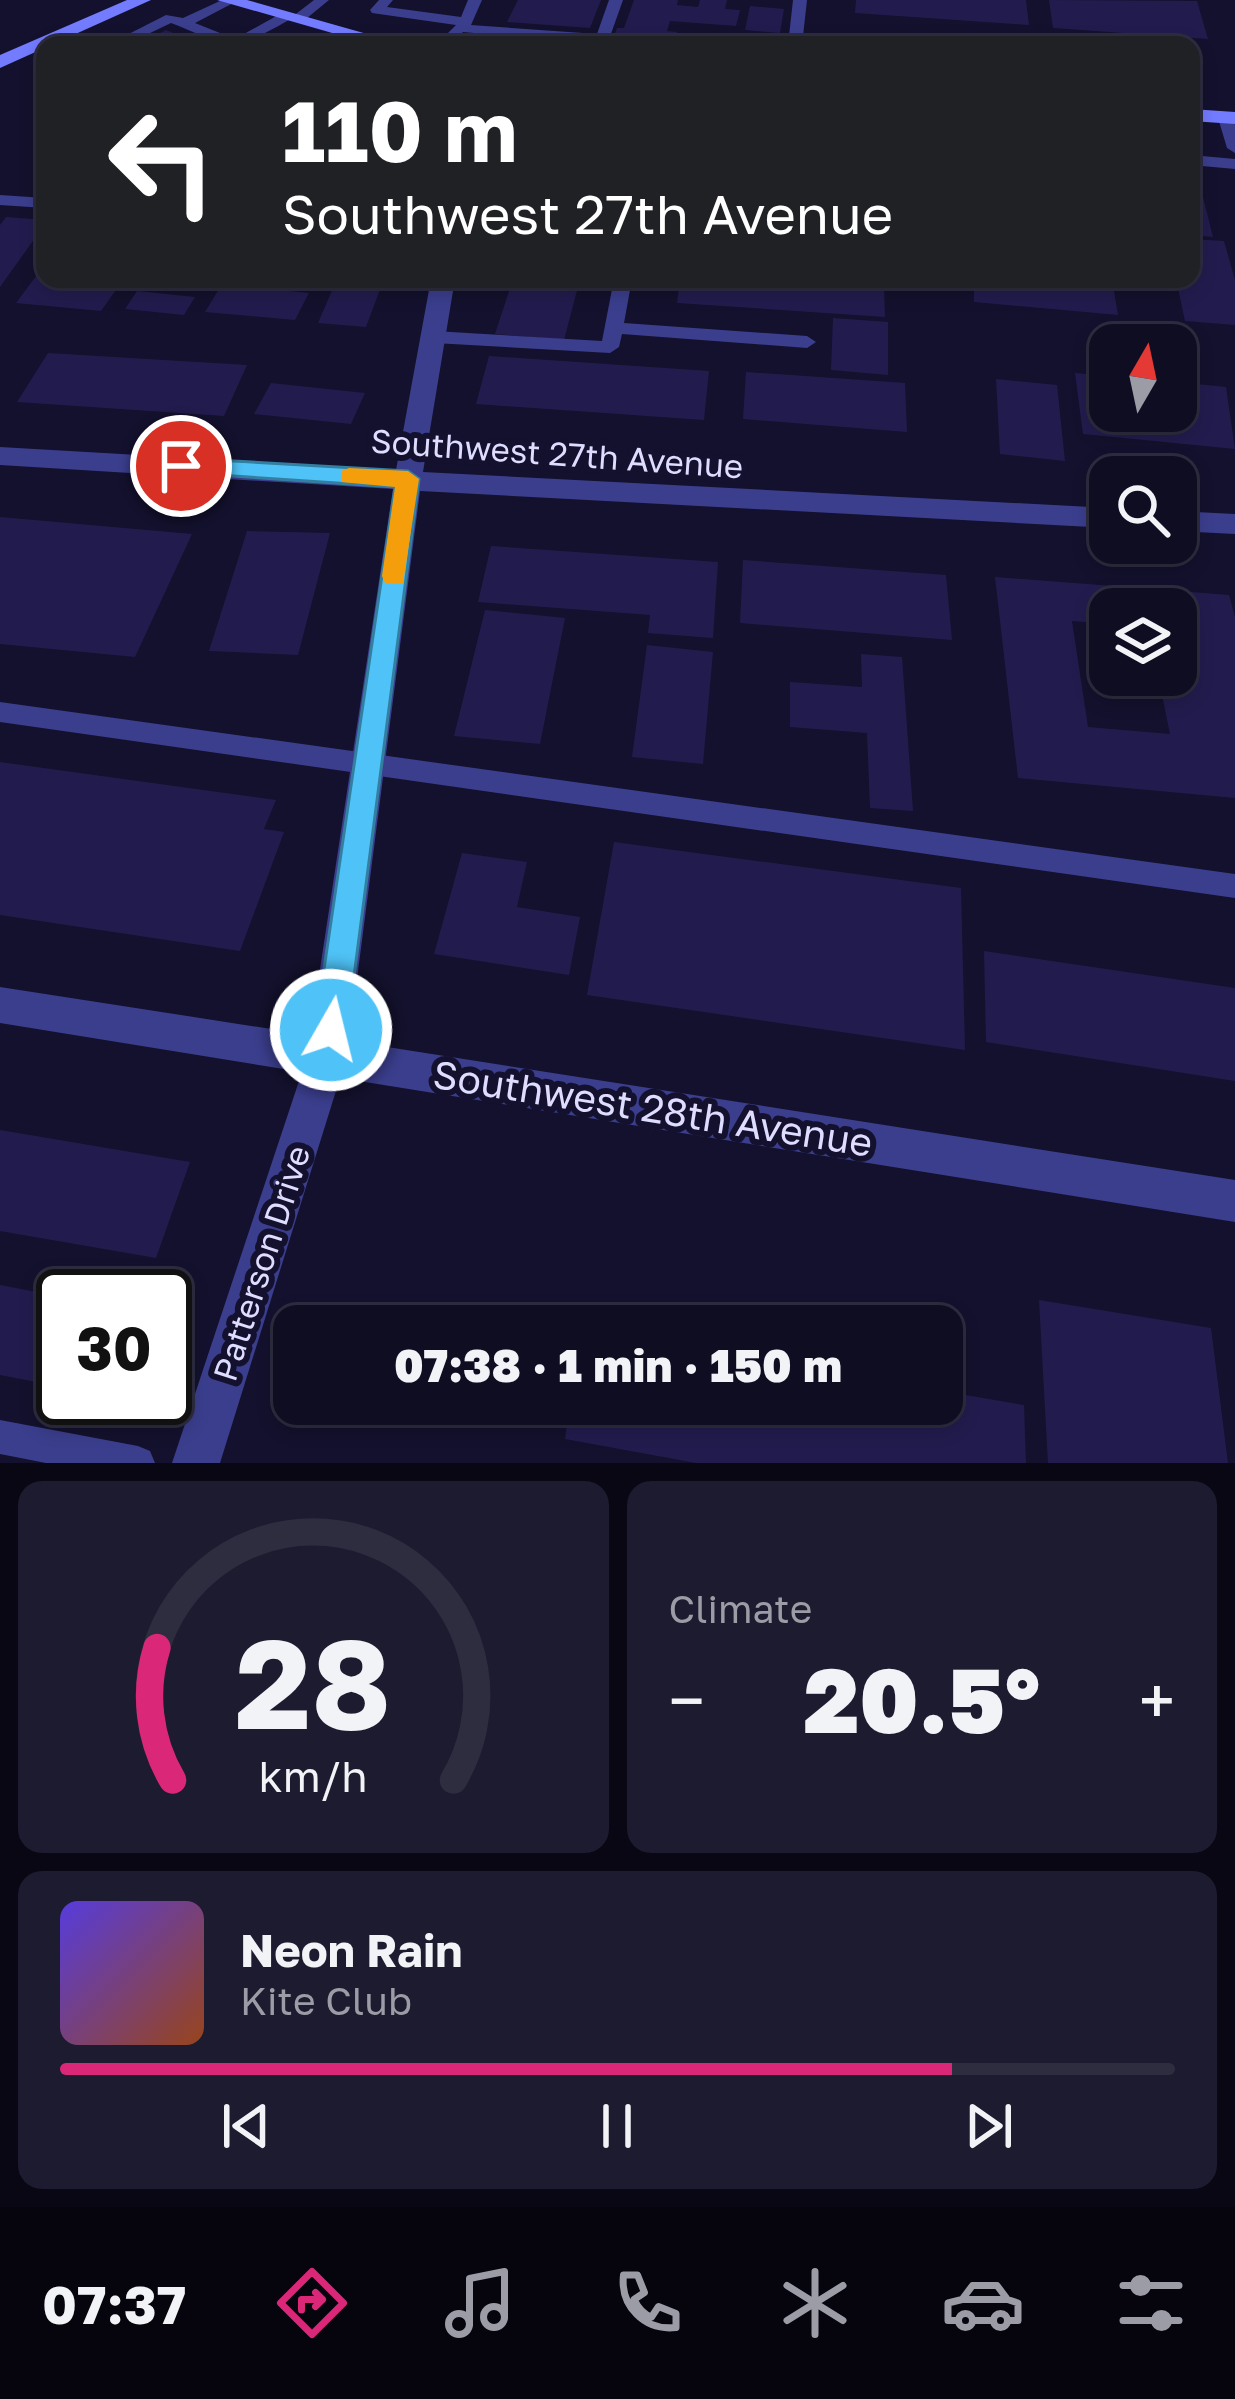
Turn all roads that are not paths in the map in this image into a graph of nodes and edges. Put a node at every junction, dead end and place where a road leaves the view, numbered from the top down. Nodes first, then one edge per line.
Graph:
1 (142, 0) edge
2 (322, 0) edge
3 (386, 0) edge
4 (475, 0) edge
5 (616, 0) edge
6 (800, 0) edge
7 (228, 1) edge
8 (259, 4) edge
9 (122, 10) junction
10 (290, 18) junction
11 (184, 23) junction
12 (156, 25) junction
13 (463, 25) junction
14 (69, 36) edge
15 (142, 36) edge
16 (215, 36) edge
17 (253, 36) edge
18 (361, 36) edge
19 (452, 36) edge
20 (552, 36) edge
21 (603, 36) edge
22 (796, 36) edge
23 (36, 50) edge
24 (0, 62) edge
25 (1200, 116) edge
26 (1230, 118) edge
27 (1235, 148) edge
28 (1200, 161) edge
29 (1235, 164) edge
30 (0, 200) edge
31 (36, 202) edge
32 (442, 288) edge
33 (621, 288) edge
34 (614, 328) junction
35 (434, 337) junction
36 (807, 342) dead end
37 (0, 456) edge
38 (408, 479) junction
39 (1089, 517) edge
40 (1197, 522) edge
41 (1235, 524) edge
42 (0, 712) edge
43 (368, 763) junction
44 (1235, 886) edge
45 (0, 1005) edge
46 (327, 1056) junction
47 (1235, 1201) edge
48 (0, 1437) edge
49 (137, 1463) edge
50 (196, 1463) edge

1 - 9 main road
2 - 10 lane
3 - 13 lane
4 - 13 lane
5 - 21 lane
6 - 22 lane
7 - 8 main road
7 - 11 lane
8 - 10 main road
9 - 12 lane
9 - 14 main road
10 - 17 lane
10 - 18 main road
11 - 12 lane
11 - 16 lane
12 - 15 lane
13 - 19 lane
13 - 20 lane
23 - 24 main road
25 - 26 main road
26 - 27 lane
28 - 29 lane
30 - 31 lane
32 - 35 street, Patterson Drive
33 - 34 lane
34 - 35 lane
34 - 36 lane
35 - 38 street, Patterson Drive
37 - 38 street, Southwest 27th Avenue
38 - 39 street, Southwest 27th Avenue
38 - 43 street, Patterson Drive
40 - 41 street
42 - 43 lane
43 - 44 lane
43 - 46 street, Patterson Drive
45 - 46 street, Southwest 28th Avenue
46 - 47 street, Southwest 28th Avenue
46 - 50 street, Patterson Drive
48 - 49 lane

